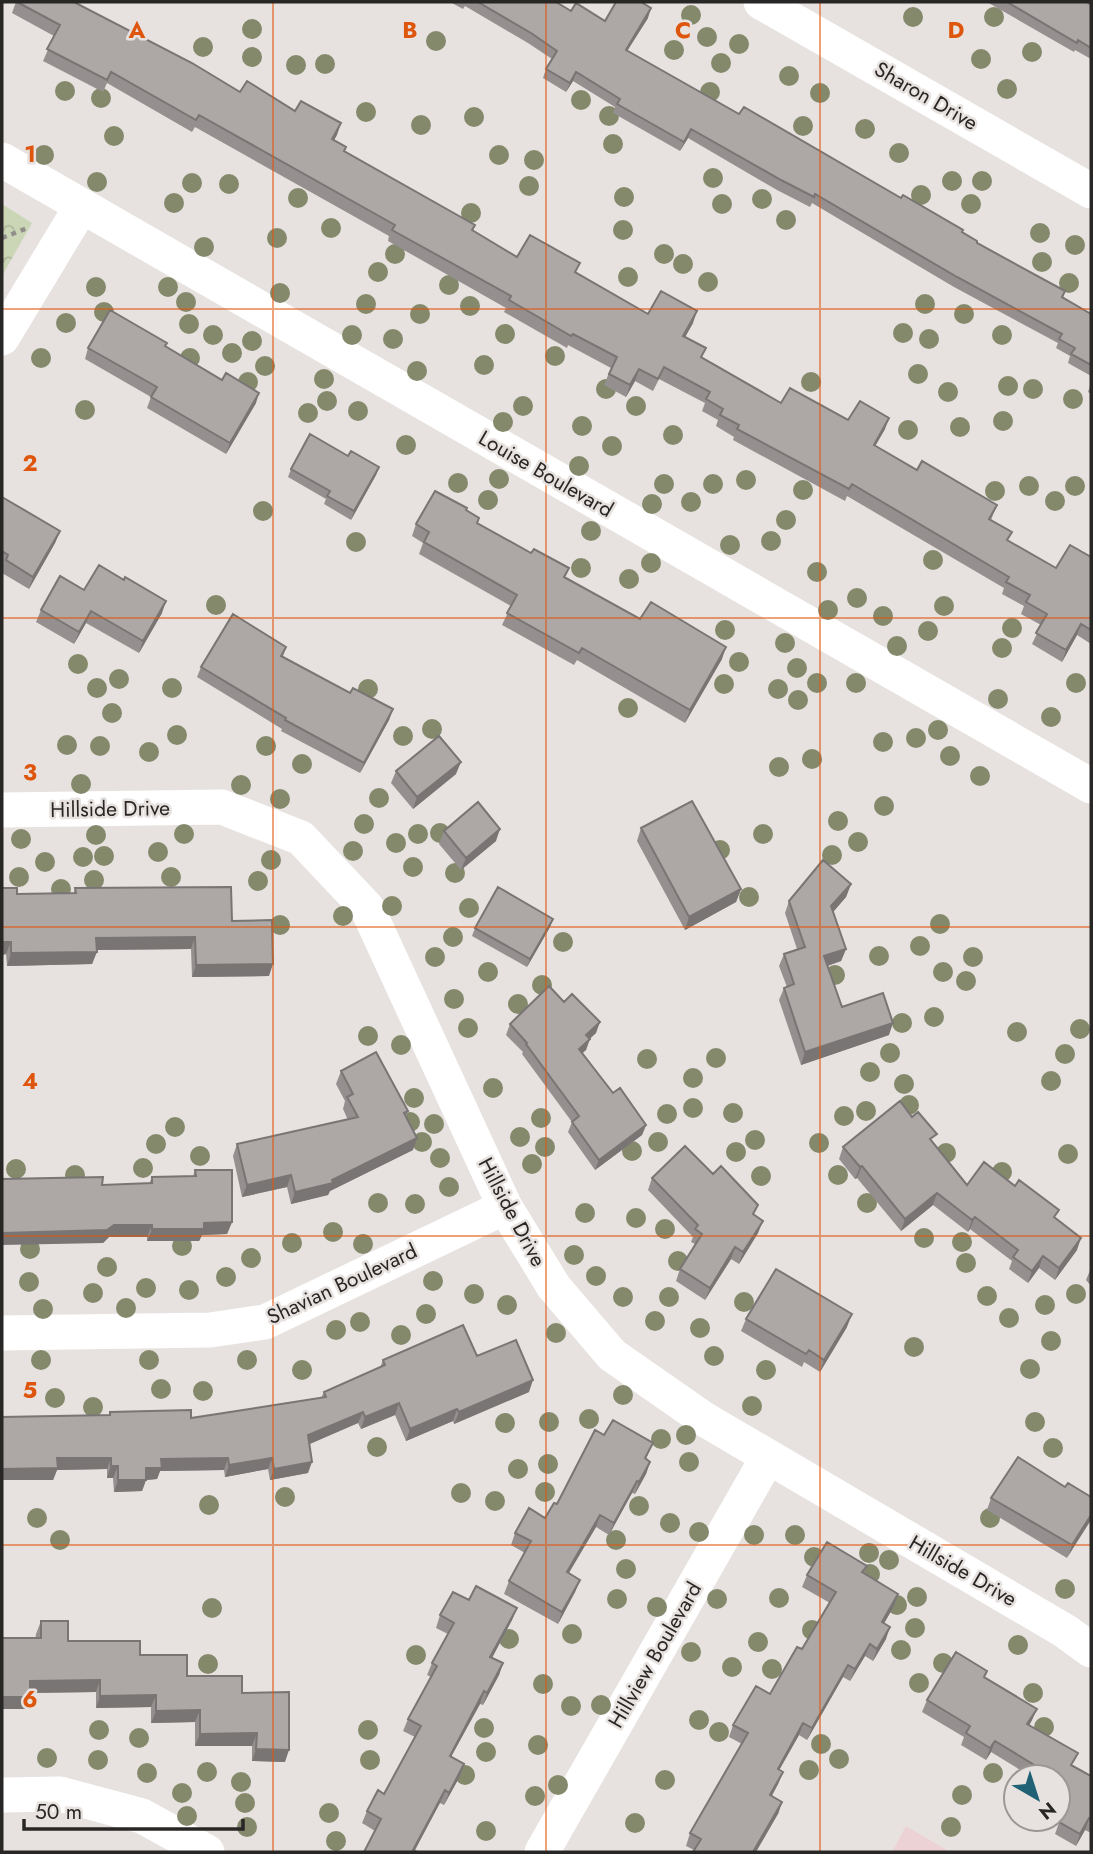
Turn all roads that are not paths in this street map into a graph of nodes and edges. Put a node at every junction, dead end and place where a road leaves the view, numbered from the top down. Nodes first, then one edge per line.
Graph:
1 (761, 2) edge
2 (2, 160) edge
3 (1091, 191) edge
4 (81, 207) junction
5 (2, 338) edge
6 (1091, 786) edge
7 (2, 810) edge
8 (505, 1207) junction
9 (2, 1334) edge
10 (768, 1457) junction
11 (1091, 1650) edge
12 (2, 1795) edge
13 (207, 1852) edge
14 (542, 1852) edge

1 - 3 street, Sharon Drive
2 - 4 street, Louise Boulevard
4 - 5 street
4 - 6 street, Louise Boulevard
7 - 8 street, Hillside Drive
8 - 9 street, Shavian Boulevard
8 - 10 street, Hillside Drive
10 - 11 street, Hillside Drive
10 - 14 street, Hillview Boulevard
12 - 13 street

